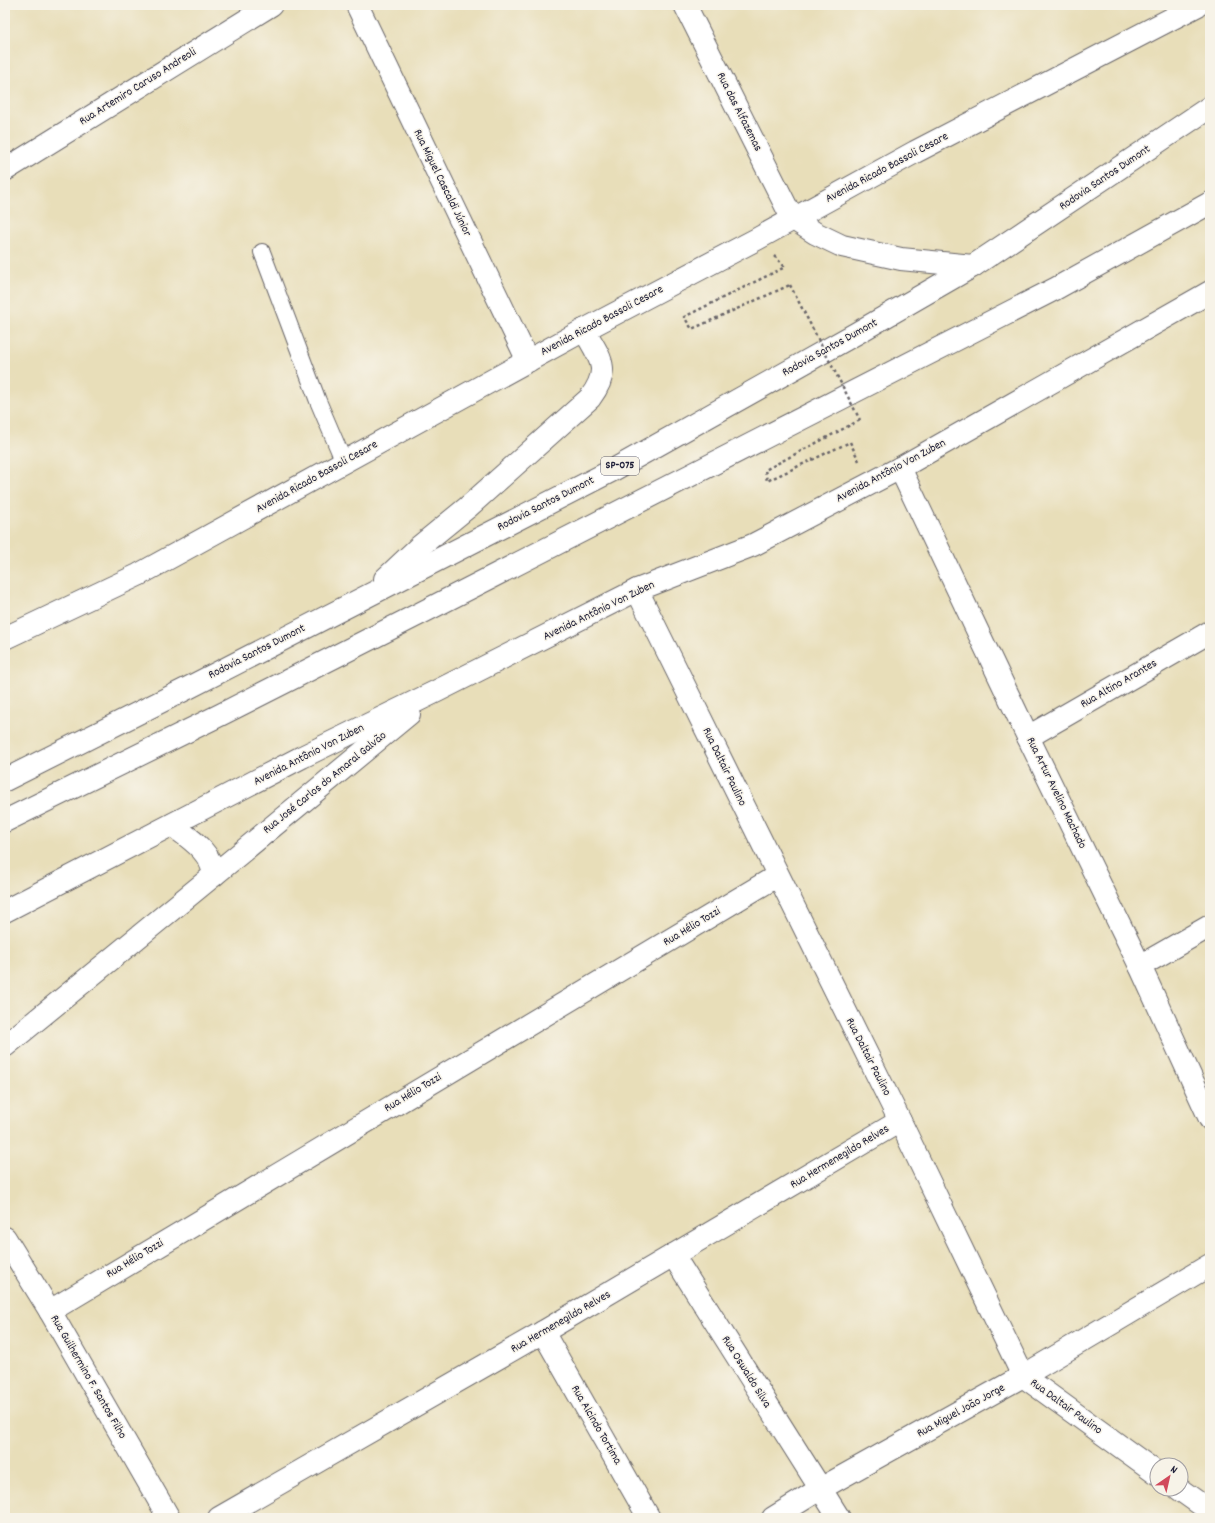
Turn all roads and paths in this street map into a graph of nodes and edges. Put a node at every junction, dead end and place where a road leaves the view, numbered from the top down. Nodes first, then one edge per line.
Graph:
1 (271, 5) edge
2 (357, 5) edge
3 (685, 5) edge
4 (1198, 5) edge
5 (1210, 107) edge
6 (5, 170) edge
7 (1210, 203) edge
8 (792, 218) junction
9 (757, 239) junction
10 (262, 252) dead end
11 (973, 266) junction
12 (1210, 292) edge
13 (584, 330) junction
14 (528, 361) junction
15 (344, 462) junction
16 (900, 468) junction
17 (869, 484) junction
18 (637, 590) junction
19 (366, 597) junction
20 (1210, 632) edge
21 (5, 638) edge
22 (437, 691) junction
23 (1028, 737) junction
24 (5, 780) edge
25 (5, 821) edge
26 (172, 825) junction
27 (214, 875) junction
28 (777, 876) junction
29 (5, 911) edge
30 (1210, 926) edge
31 (1140, 966) junction
32 (5, 1046) edge
33 (1210, 1119) edge
34 (900, 1121) junction
35 (5, 1238) edge
36 (673, 1255) junction
37 (1210, 1265) edge
38 (50, 1310) junction
39 (544, 1332) junction
40 (1023, 1376) junction
41 (1149, 1467) edge
42 (820, 1490) junction
43 (1189, 1496) edge
44 (1210, 1512) edge
45 (169, 1518) edge
46 (220, 1518) edge
47 (648, 1518) edge
48 (773, 1518) edge
49 (839, 1518) edge

1 - 6 main road, Rua Artemiro Caruso Andreoli
2 - 14 main road, Rua Miguel Cascaldi Júnior
3 - 8 main road, Rua das Alfazemas
4 - 8 main road, Avenida Ricado Bassoli Cesare
5 - 11 main road, Rodovia Santos Dumont / SP-075
7 - 25 main road
8 - 9 main road, Avenida Ricado Bassoli Cesare
8 - 11 main road
9 - 13 main road, Avenida Ricado Bassoli Cesare
9 - 17 path, bridge
10 - 15 lane
11 - 19 main road, Rodovia Santos Dumont / SP-075
12 - 16 main road, Avenida Antônio Von Zuben
13 - 14 main road, Avenida Ricado Bassoli Cesare
13 - 19 main road
14 - 15 main road, Avenida Ricado Bassoli Cesare
15 - 21 main road, Avenida Ricado Bassoli Cesare
16 - 17 main road, Avenida Antônio Von Zuben
16 - 23 main road, Rua Artur Avelino Machado
17 - 18 main road, Avenida Antônio Von Zuben
18 - 22 main road, Avenida Antônio Von Zuben
18 - 28 main road, Rua Daltair Paulino
19 - 24 main road, Rodovia Santos Dumont / SP-075
20 - 23 main road, Rua Altino Arantes
22 - 26 main road, Avenida Antônio Von Zuben
22 - 27 main road, Rua José Carlos do Amaral Galvão
23 - 31 main road, Rua Artur Avelino Machado
26 - 27 main road
26 - 29 main road, Avenida Antônio Von Zuben
27 - 32 main road, Rua José Carlos do Amaral Galvão
28 - 34 main road, Rua Daltair Paulino
28 - 38 main road, Rua Hélio Tozzi
30 - 31 main road
31 - 33 main road, Rua Artur Avelino Machado
34 - 36 main road, Rua Hermenegildo Relves
34 - 40 main road, Rua Daltair Paulino
35 - 38 main road, Rua Guilhermino F. Santos Filho
36 - 39 main road, Rua Hermenegildo Relves
36 - 42 main road, Rua Oswaldo Silva
37 - 40 main road, Rua Miguel João Jorge
38 - 45 main road, Rua Guilhermino F. Santos Filho
39 - 46 main road, Rua Hermenegildo Relves
39 - 47 main road, Rua Alcindo Tortima
40 - 41 main road, Rua Daltair Paulino
40 - 42 main road, Rua Miguel João Jorge
42 - 48 main road, Rua Miguel João Jorge
42 - 49 main road, Rua Oswaldo Silva
43 - 44 main road

